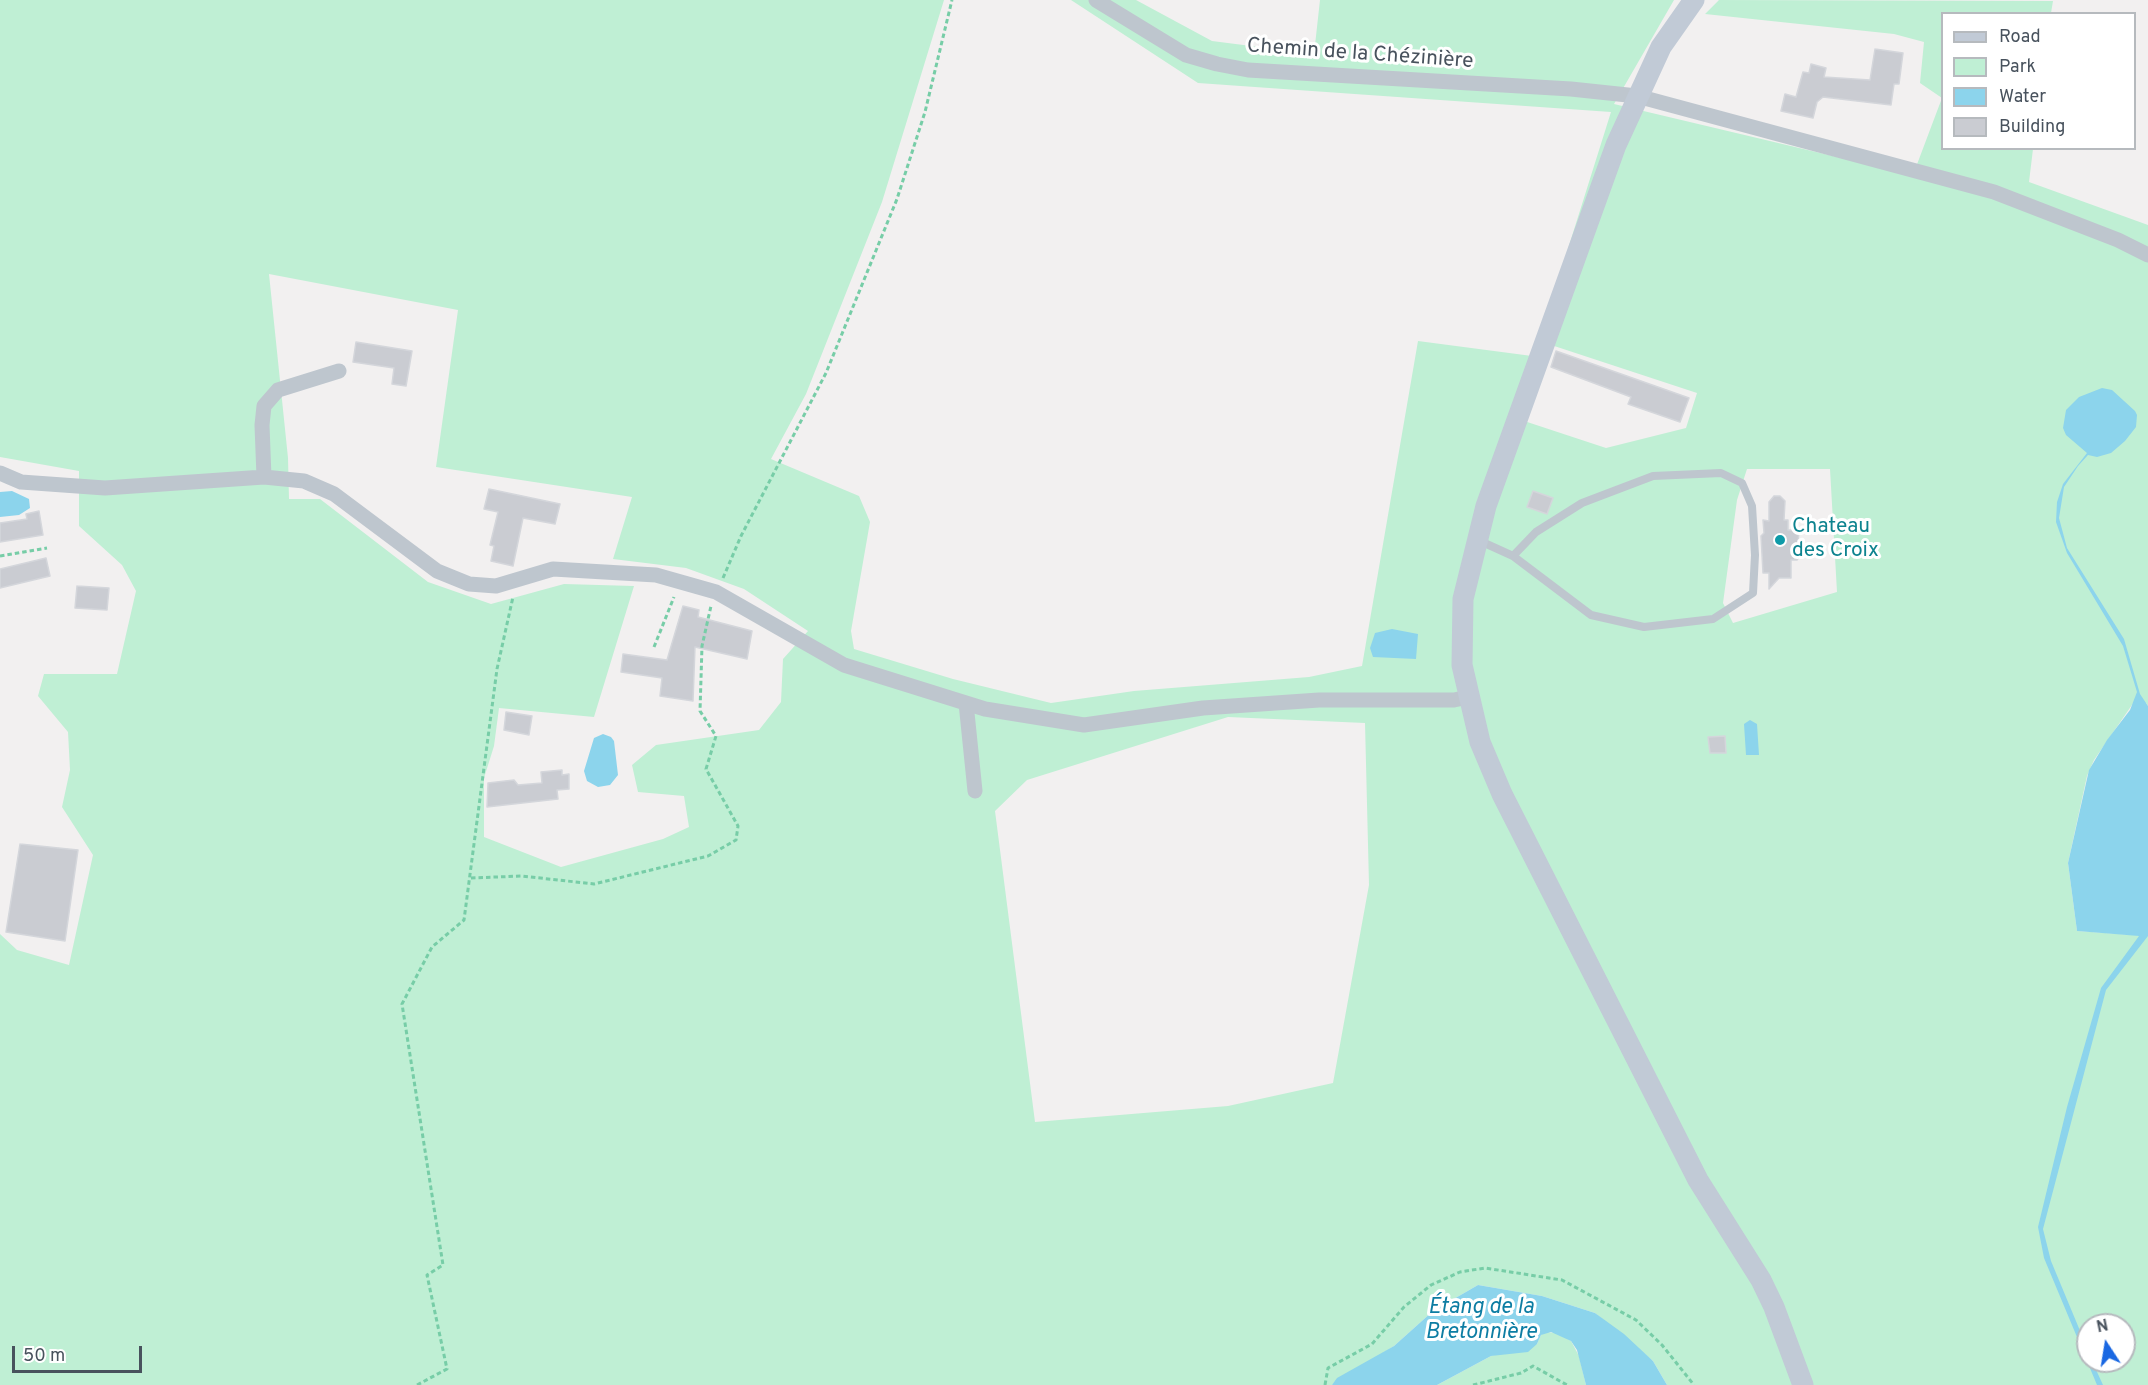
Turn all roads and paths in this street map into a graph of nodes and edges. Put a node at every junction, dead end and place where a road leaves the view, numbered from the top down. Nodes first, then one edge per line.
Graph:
1 (952, 0) edge
2 (1096, 0) edge
3 (1694, 0) edge
4 (1637, 96) junction
5 (2148, 255) edge
6 (339, 371) dead end
7 (0, 473) edge
8 (264, 477) junction
9 (1476, 540) junction
10 (47, 548) dead end
11 (0, 556) edge
12 (1513, 556) junction
13 (517, 580) junction
14 (680, 582) junction
15 (716, 592) junction
16 (654, 647) dead end
17 (1468, 697) junction
18 (966, 703) junction
19 (975, 791) dead end
20 (471, 878) junction
21 (417, 1385) edge
22 (1325, 1385) edge
23 (1473, 1385) edge
24 (1567, 1385) edge
25 (1694, 1385) edge
26 (1803, 1385) edge

1 - 15 path
2 - 4 street, Chemin de la Chézinière
3 - 4 street
4 - 5 street, Chemin de la Chézinière
4 - 9 street
6 - 8 street
7 - 8 street
8 - 13 street
9 - 12 lane
9 - 17 street
10 - 11 path
12 - 12 lane
13 - 14 street
13 - 20 path
14 - 15 street
14 - 16 path
15 - 18 street
15 - 20 path
17 - 18 street
17 - 26 street
18 - 19 street
20 - 21 path
22 - 25 path
23 - 24 path

